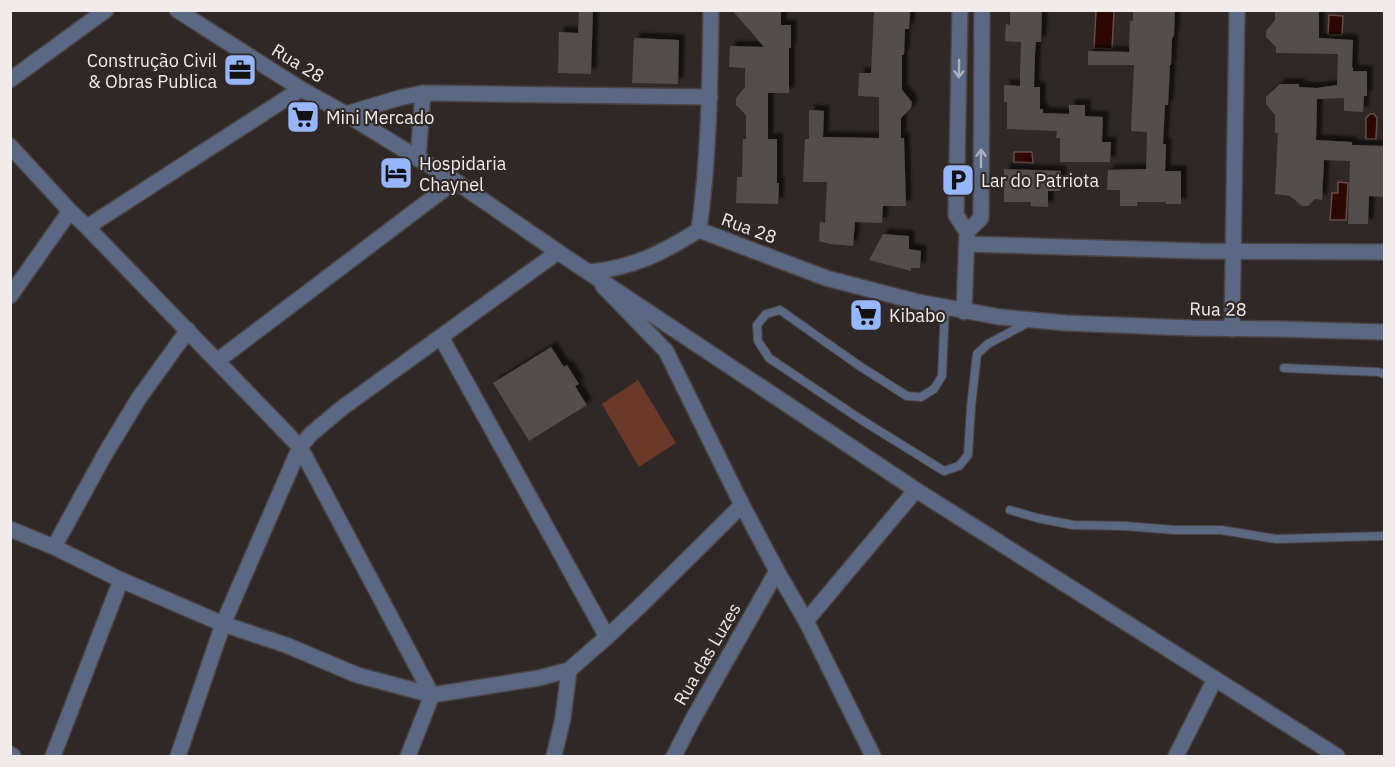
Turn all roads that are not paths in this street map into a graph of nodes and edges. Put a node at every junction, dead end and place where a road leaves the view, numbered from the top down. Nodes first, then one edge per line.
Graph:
1 (106, 10) edge
2 (177, 10) edge
3 (711, 10) edge
4 (960, 10) edge
5 (982, 10) edge
6 (1237, 10) edge
7 (10, 80) edge
8 (301, 89) junction
9 (423, 93) junction
10 (710, 97) junction
11 (346, 114) junction
12 (10, 146) edge
13 (418, 159) junction
14 (455, 181) junction
15 (70, 211) junction
16 (87, 227) junction
17 (699, 230) junction
18 (967, 238) junction
19 (1233, 251) junction
20 (558, 252) junction
21 (1384, 252) edge
22 (589, 272) junction
23 (10, 296) edge
24 (945, 308) junction
25 (964, 312) junction
26 (1033, 320) junction
27 (1232, 329) junction
28 (188, 330) junction
29 (1384, 332) edge
30 (441, 337) junction
31 (217, 361) junction
32 (1284, 368) dead end
33 (1384, 374) edge
34 (300, 447) junction
35 (916, 490) junction
36 (742, 505) junction
37 (1010, 510) dead end
38 (10, 529) edge
39 (1384, 536) edge
40 (54, 547) junction
41 (777, 571) junction
42 (121, 580) junction
43 (806, 621) junction
44 (223, 624) junction
45 (608, 637) junction
46 (569, 670) junction
47 (1215, 679) junction
48 (432, 695) junction
49 (53, 756) edge
50 (178, 756) edge
51 (408, 756) edge
52 (554, 756) edge
53 (674, 756) edge
54 (873, 756) edge
55 (1176, 756) edge
56 (1337, 756) edge

1 - 7 street
2 - 8 street, Rua 28
3 - 10 street
4 -> 18 street
18 -> 5 street
6 - 19 street
8 - 11 street, Rua 28
8 - 16 street
9 - 10 street
9 - 11 street
9 - 13 street
10 - 17 street
11 - 13 street, Rua 28
12 - 15 street
13 - 14 street, Rua 28
14 - 20 street, Rua 28
14 - 31 street
15 - 16 street
15 - 23 street
16 - 28 street
17 - 22 street, Rua 28
17 - 24 street, Rua 28
18 - 19 street
18 - 25 street
19 - 21 street
19 - 27 street
20 - 22 street, Rua 28
20 - 30 street
22 - 35 street
22 - 36 street
24 - 25 street, Rua 28
24 - 26 lane
25 - 26 street, Rua 28
26 - 27 street, Rua 28
27 - 29 street, Rua 28
28 - 31 street
28 - 40 street
30 - 34 street
30 - 45 street
31 - 34 street
32 - 33 lane
34 - 44 street
34 - 48 street
35 - 43 street
35 - 47 street
36 - 41 street
36 - 45 street
37 - 39 lane
38 - 40 street
40 - 42 street
41 - 43 street
41 - 53 street, Rua das Luzes
42 - 44 street
42 - 49 street
43 - 54 street
44 - 48 street
44 - 50 street
45 - 46 street
46 - 48 street
46 - 52 street
47 - 55 street
47 - 56 street
48 - 51 street

